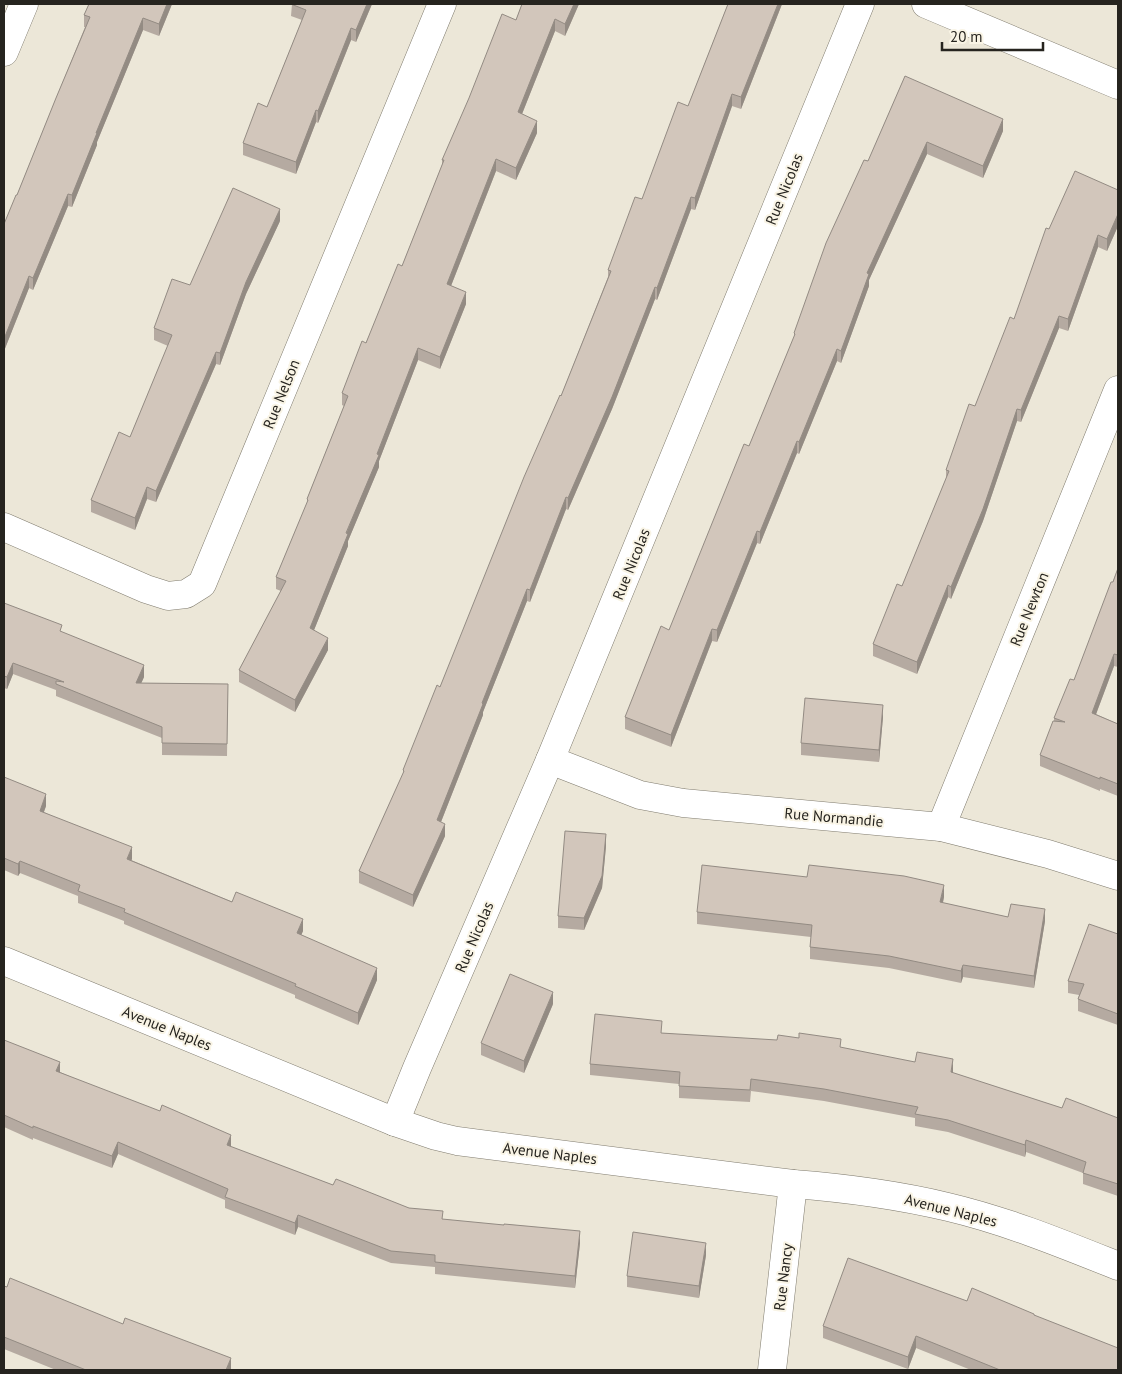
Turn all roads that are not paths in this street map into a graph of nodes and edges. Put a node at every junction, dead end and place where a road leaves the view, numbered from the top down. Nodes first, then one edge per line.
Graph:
1 (24, 4) edge
2 (442, 4) edge
3 (860, 4) edge
4 (926, 4) edge
5 (4, 52) edge
6 (1118, 85) edge
7 (1118, 390) edge
8 (4, 528) edge
9 (550, 760) junction
10 (940, 827) junction
11 (1118, 876) edge
12 (4, 961) edge
13 (395, 1122) junction
14 (793, 1184) junction
15 (1118, 1266) edge
16 (772, 1370) edge

1 - 5 street
2 - 8 street, Rue Nelson
3 - 9 street, Rue Nicolas
4 - 6 street
7 - 10 street, Rue Newton
9 - 10 street, Rue Normandie
9 - 13 street, Rue Nicolas
10 - 11 street, Rue Normandie
12 - 13 street, Avenue Naples
13 - 14 street, Avenue Naples
14 - 15 street, Avenue Naples
14 - 16 street, Rue Nancy

